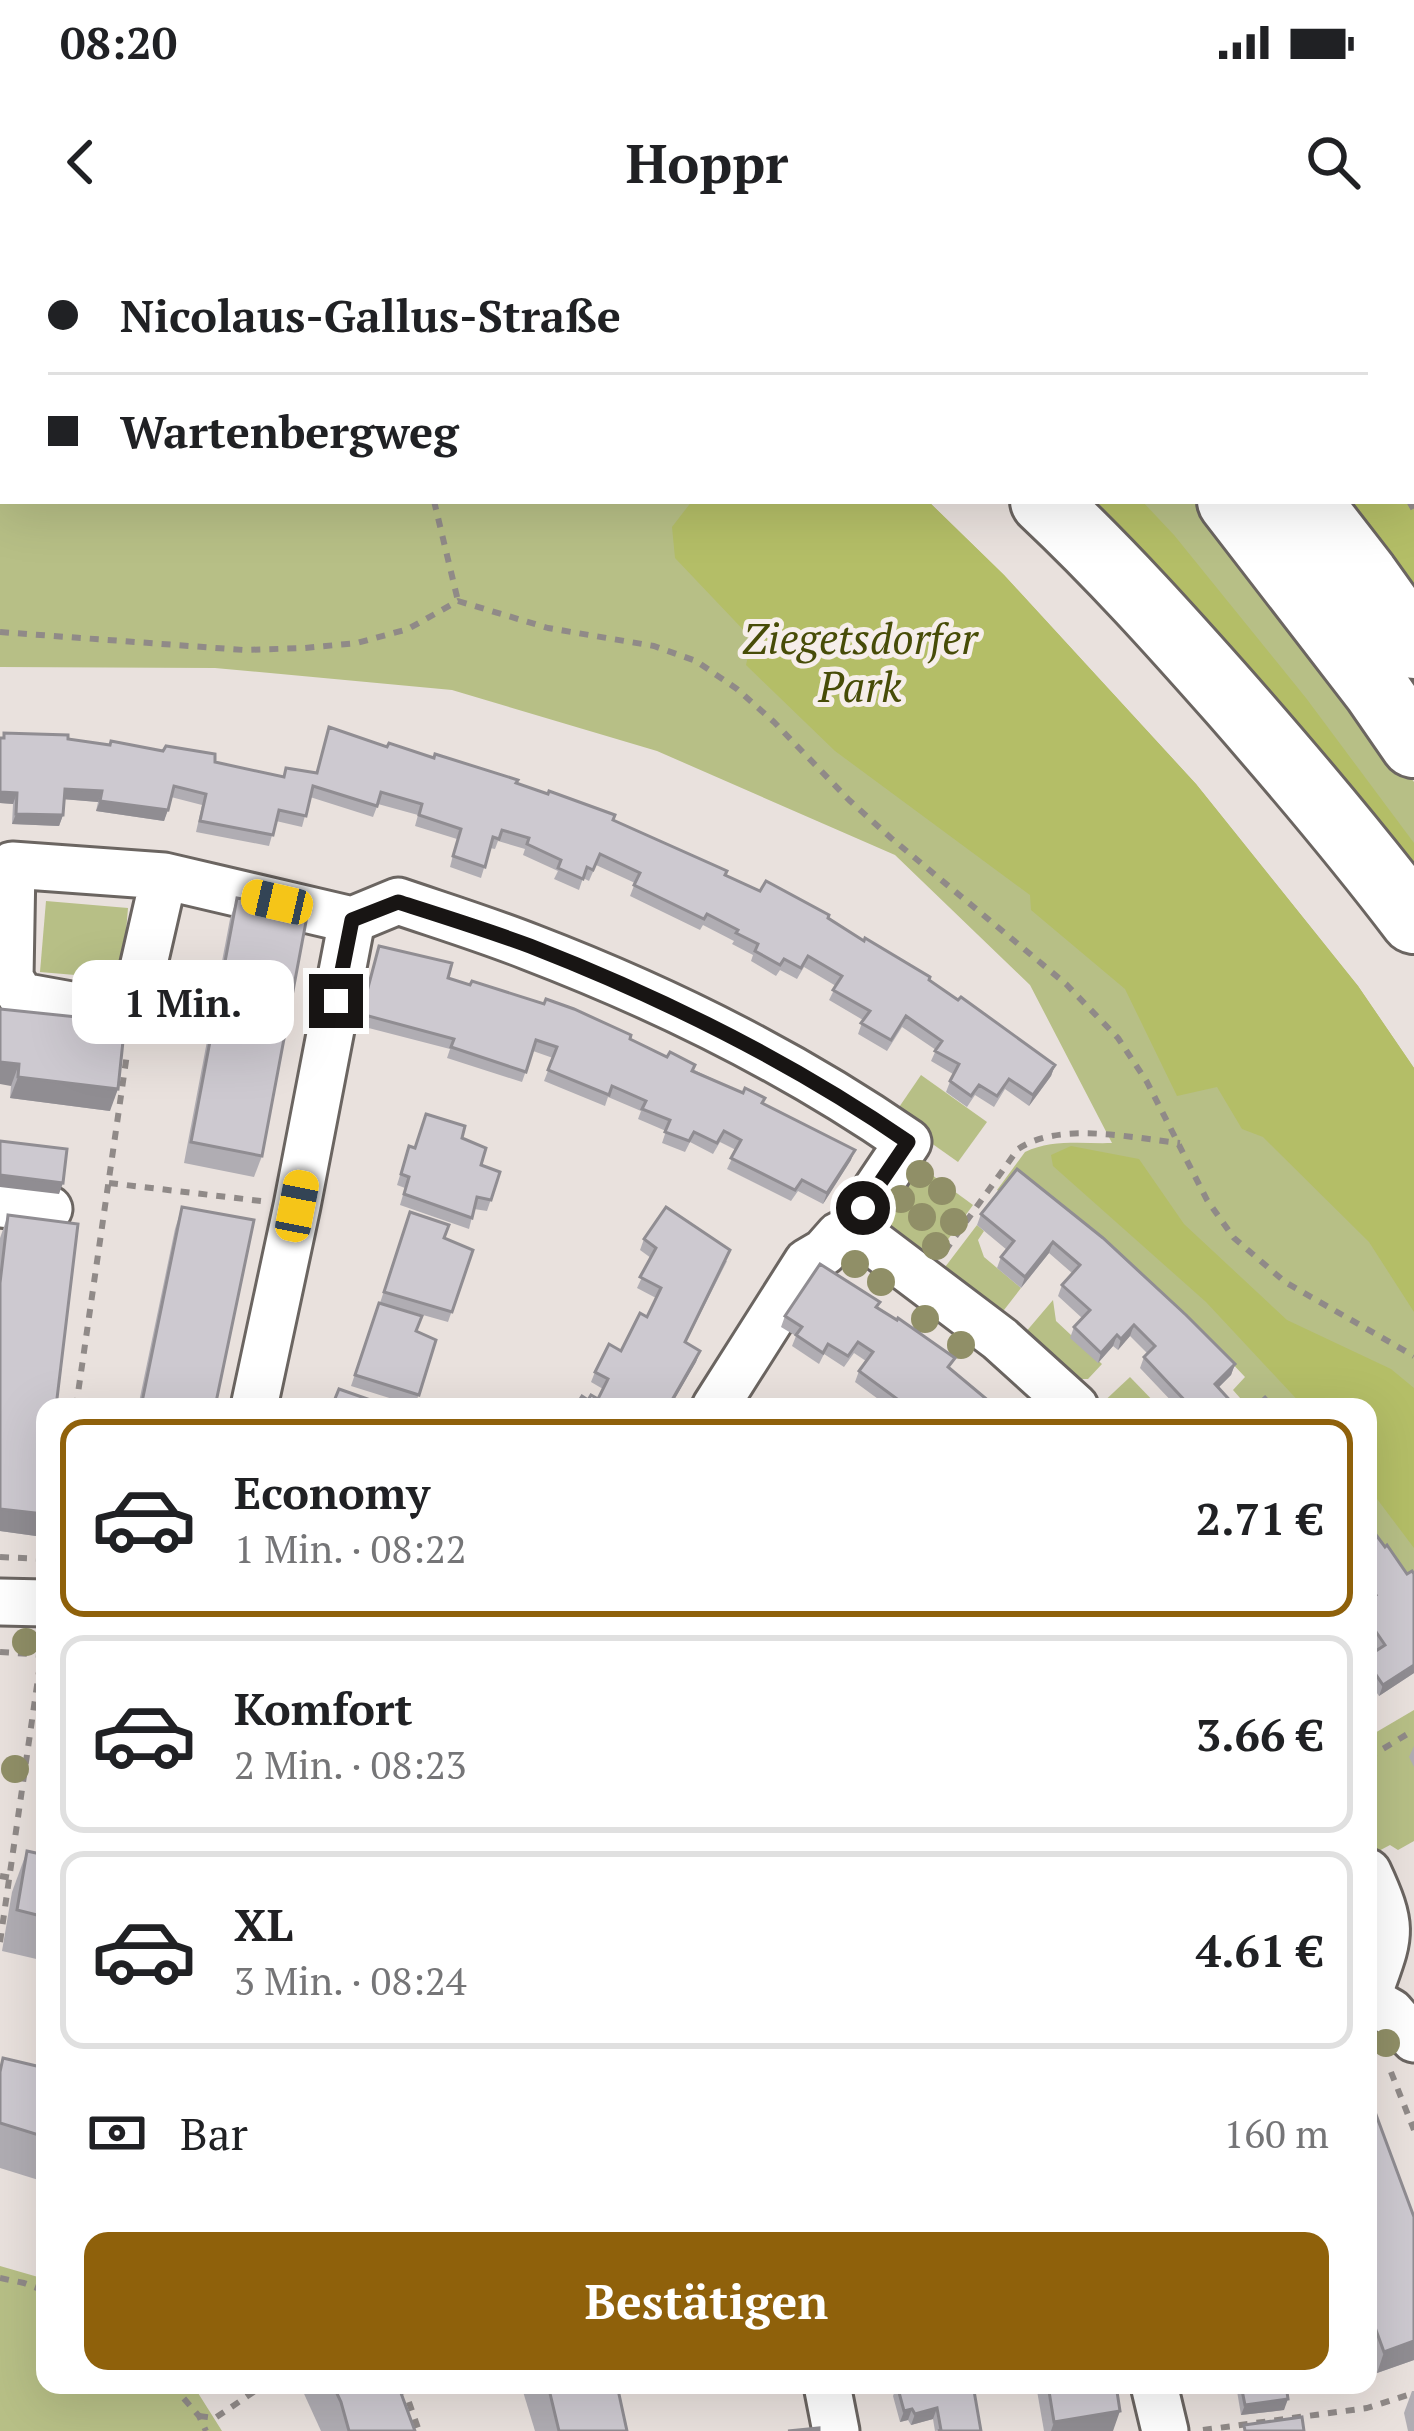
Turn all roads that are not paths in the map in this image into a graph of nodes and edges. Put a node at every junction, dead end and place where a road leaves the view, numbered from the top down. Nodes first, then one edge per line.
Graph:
1 (1047, 504) edge
2 (1233, 504) edge
3 (1309, 504) edge
4 (1414, 645) edge
5 (1414, 744) edge
6 (164, 876) junction
7 (352, 920) junction
8 (1414, 920) edge
9 (0, 1204) edge
10 (50, 1209) dead end
11 (860, 1227) junction
12 (256, 1398) edge
13 (721, 1398) edge
14 (1065, 1398) edge
15 (0, 1602) edge
16 (36, 1603) edge
17 (1377, 1892) edge
18 (1377, 1971) edge
19 (1377, 2003) edge
20 (1400, 2052) edge
21 (828, 2394) edge
22 (1156, 2394) edge
23 (836, 2431) edge
24 (1165, 2431) edge

1 - 8 highway
2 - 5 highway
3 - 4 highway
6 - 6 street
6 - 7 street
7 - 11 street
7 - 12 street
9 - 10 street
11 - 13 street
11 - 14 street
15 - 16 street
17 - 18 street
19 - 20 street
21 - 23 street
22 - 24 street

